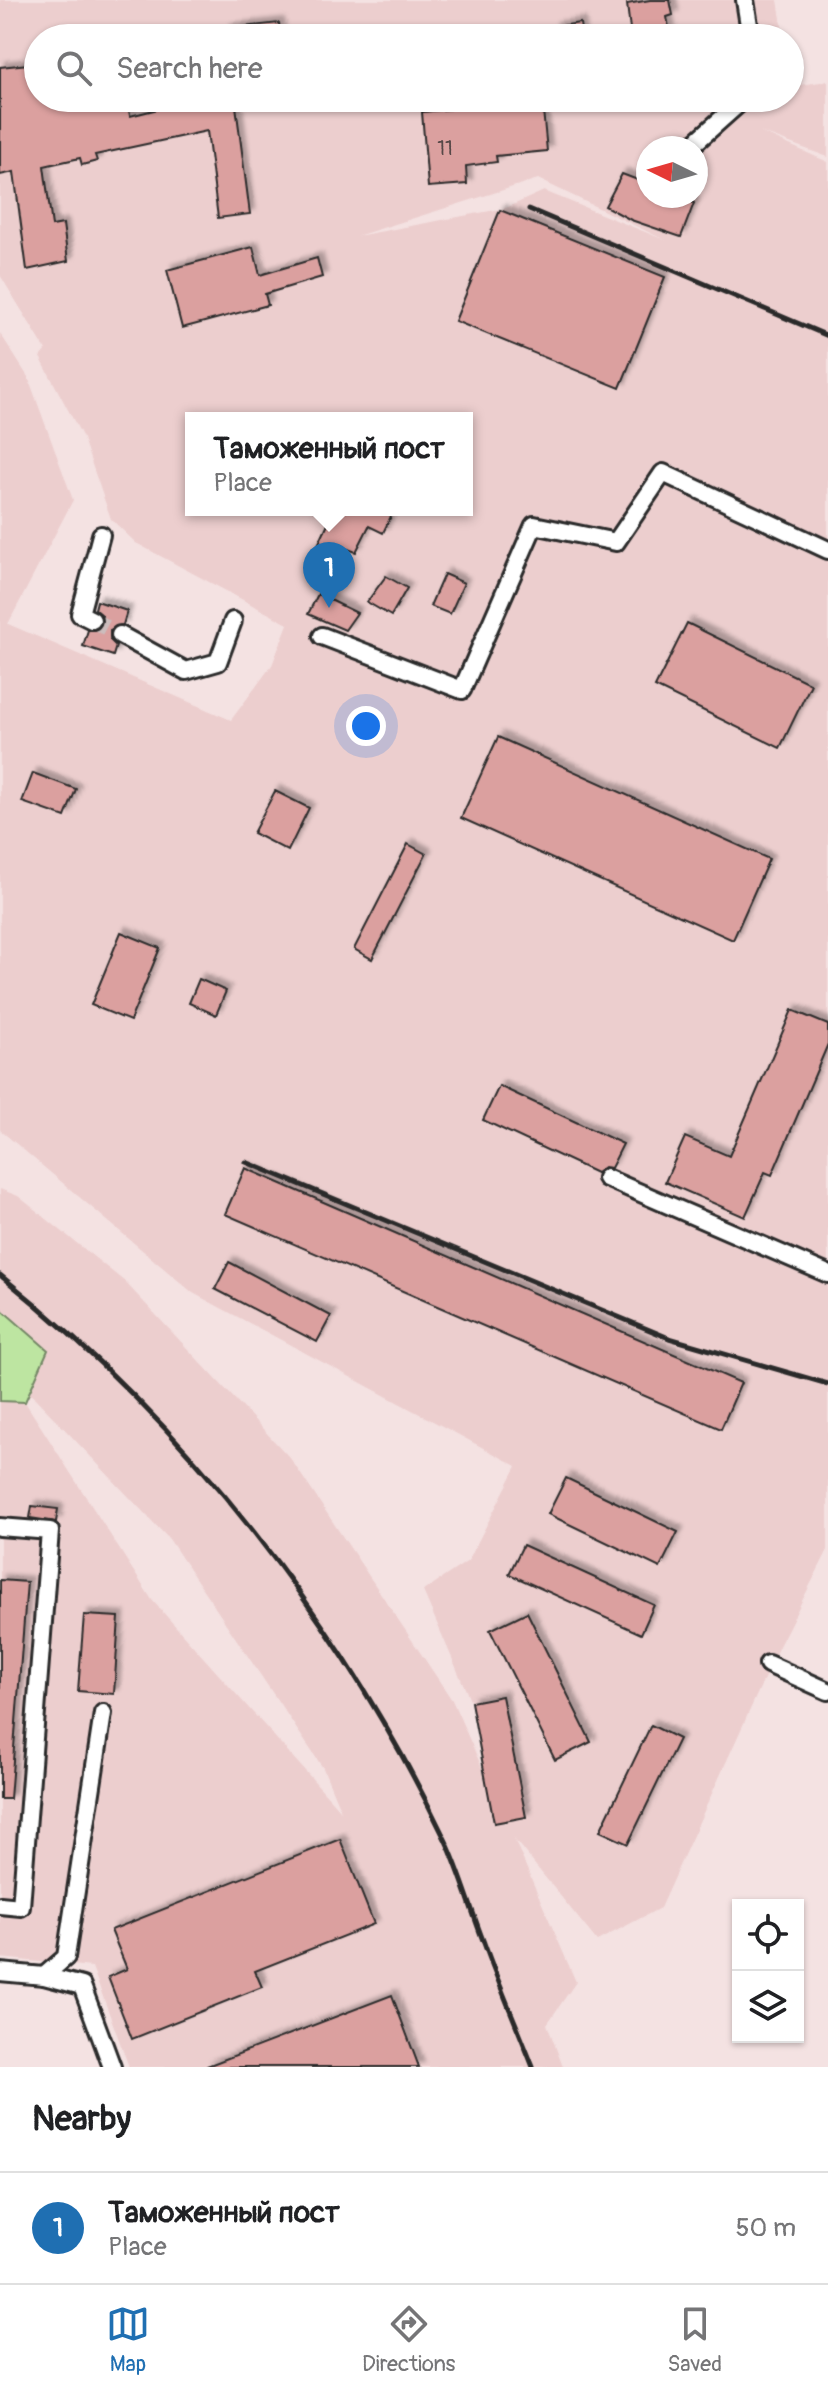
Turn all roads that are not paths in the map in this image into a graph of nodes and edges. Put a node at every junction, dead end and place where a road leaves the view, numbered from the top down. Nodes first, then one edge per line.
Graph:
1 (745, 0) edge
2 (749, 24) edge
3 (729, 112) edge
4 (702, 136) edge
5 (101, 535) dead end
6 (828, 550) edge
7 (92, 620) dead end
8 (233, 621) dead end
9 (120, 635) tunnel mouth
10 (322, 636) dead end
11 (606, 1178) dead end
12 (828, 1274) edge
13 (0, 1527) edge
14 (768, 1664) dead end
15 (828, 1691) edge
16 (103, 1713) dead end
17 (0, 1905) edge
18 (0, 1972) edge
19 (44, 1976) junction
20 (112, 2067) edge

1 - 2 street
3 - 4 street
5 - 7 street
6 - 10 street
8 - 9 street
11 - 12 street
13 - 17 street
14 - 15 street
16 - 19 street
18 - 19 street
19 - 20 street

